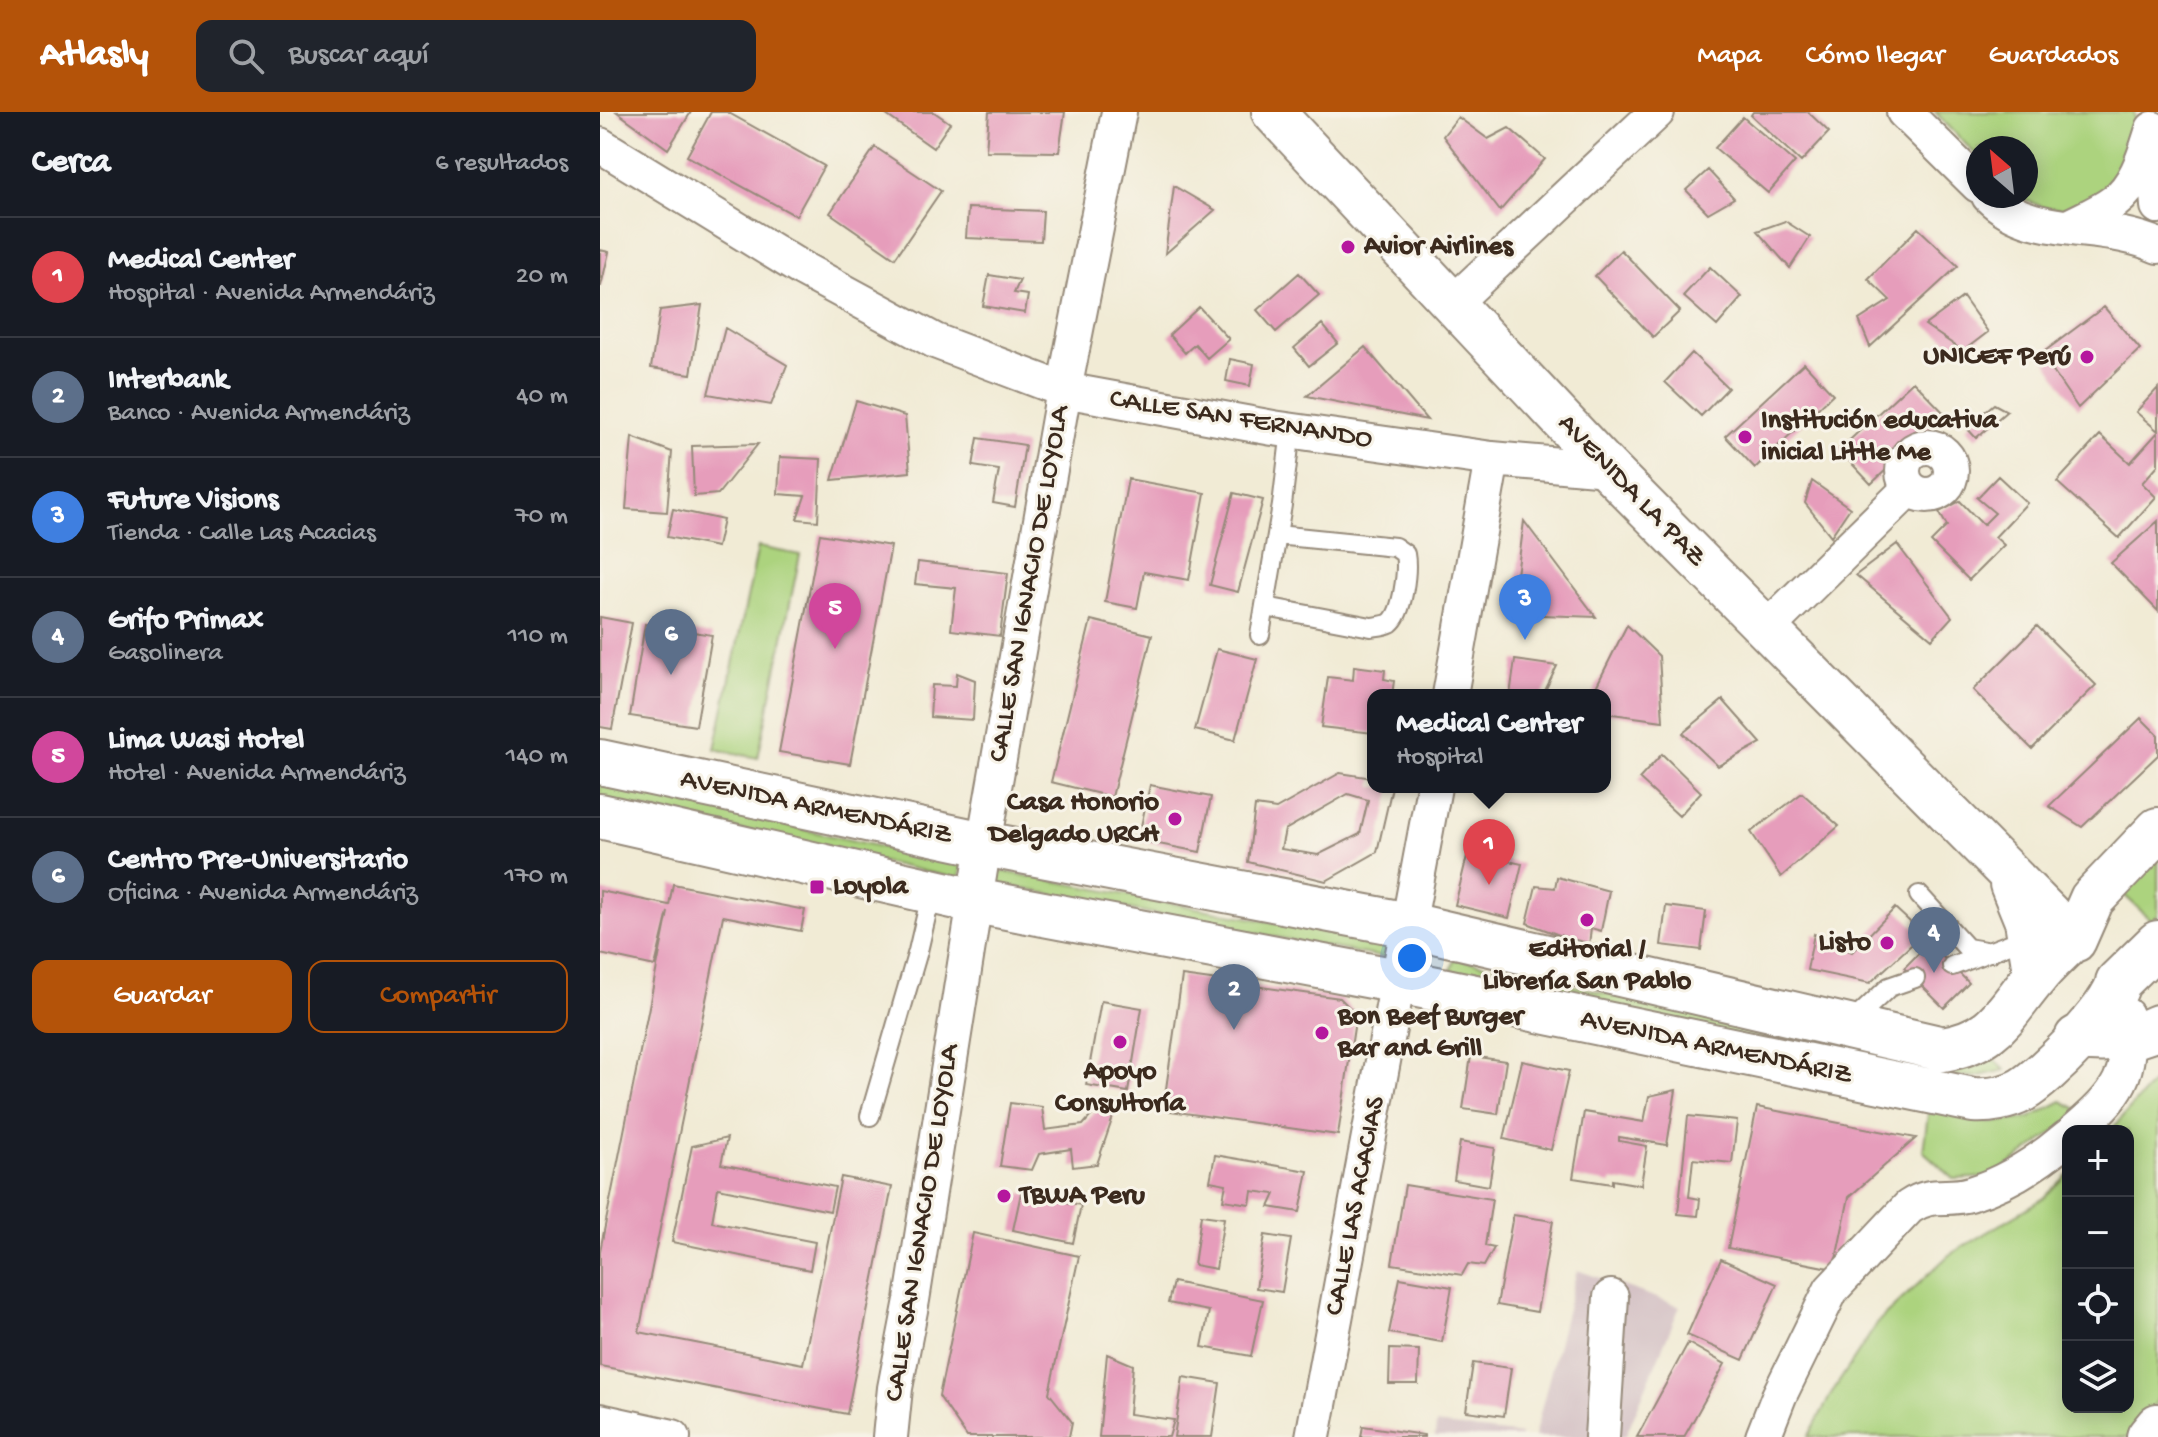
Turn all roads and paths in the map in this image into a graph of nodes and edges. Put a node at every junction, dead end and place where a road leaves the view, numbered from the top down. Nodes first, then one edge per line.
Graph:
1 (1119, 112) edge
2 (1273, 112) edge
3 (1657, 112) edge
4 (1904, 112) edge
5 (2152, 120) edge
6 (600, 145) edge
7 (1966, 173) edge
8 (2158, 206) edge
9 (2002, 208) edge
10 (2068, 227) junction
11 (2158, 246) edge
12 (1452, 304) junction
13 (1064, 390) junction
14 (1291, 430) junction
15 (1492, 459) junction
16 (1608, 469) junction
17 (1909, 489) dead end
18 (1277, 535) junction
19 (1266, 607) junction
20 (1766, 629) junction
21 (1260, 635) dead end
22 (1451, 689) edge
23 (600, 762) edge
24 (1433, 793) edge
25 (600, 816) edge
26 (2158, 830) edge
27 (984, 844) junction
28 (932, 891) junction
29 (1919, 895) dead end
30 (975, 901) junction
31 (1409, 925) junction
32 (2158, 943) edge
33 (1991, 952) junction
34 (2045, 959) junction
35 (1952, 966) dead end
36 (1915, 978) dead end
37 (1398, 981) junction
38 (2118, 985) junction
39 (1846, 1028) junction
40 (2143, 1032) edge
41 (2077, 1039) junction
42 (870, 1116) dead end
43 (2081, 1125) edge
44 (2062, 1142) edge
45 (1611, 1297) dead end
46 (600, 1421) edge
47 (2158, 1426) edge
48 (673, 1437) edge
49 (890, 1437) edge
50 (1313, 1437) edge
51 (1602, 1437) edge
52 (1763, 1437) edge
53 (2149, 1437) edge

1 - 13 street, CALLE SAN IGNACIO DE LOYOLA
2 - 12 street, AVENIDA LA PAZ
3 - 12 street
4 - 7 street
5 - 8 street
5 - 10 street
6 - 13 street, CALLE SAN FERNANDO
9 - 10 street
10 - 11 street
12 - 16 street, AVENIDA LA PAZ
13 - 14 street, CALLE SAN FERNANDO
13 - 27 street, CALLE SAN IGNACIO DE LOYOLA
14 - 15 street, CALLE SAN FERNANDO
14 - 18 lane
15 - 16 street, CALLE SAN FERNANDO
15 - 22 street
16 - 20 street, AVENIDA LA PAZ
17 - 20 street
18 - 19 lane
18 - 19 lane
19 - 21 lane
20 - 34 street, AVENIDA LA PAZ
23 - 27 main road, AVENIDA ARMENDÁRIZ
24 - 31 street, CALLE LAS ACACIAS
25 - 28 main road, AVENIDA ARMENDÁRIZ
26 - 34 main road, AVENIDA ARMENDÁRIZ
27 - 30 street, CALLE SAN IGNACIO DE LOYOLA
27 - 31 main road, AVENIDA ARMENDÁRIZ
28 - 30 main road, AVENIDA ARMENDÁRIZ
28 - 42 lane
29 - 33 lane
30 - 37 main road, AVENIDA ARMENDÁRIZ
30 - 49 street, CALLE SAN IGNACIO DE LOYOLA
31 - 37 street, CALLE LAS ACACIAS
31 - 39 main road, AVENIDA ARMENDÁRIZ
32 - 38 main road, AVENIDA ARMENDÁRIZ
33 - 34 lane
33 - 35 lane
34 - 38 main road
34 - 39 main road, AVENIDA ARMENDÁRIZ
34 - 41 main road
36 - 39 lane
37 - 41 main road, AVENIDA ARMENDÁRIZ
37 - 50 street, CALLE LAS ACACIAS
38 - 40 street
38 - 41 main road, AVENIDA ARMENDÁRIZ
40 - 41 main road
40 - 43 street
44 - 52 street
45 - 51 street
46 - 48 street
47 - 53 main road

